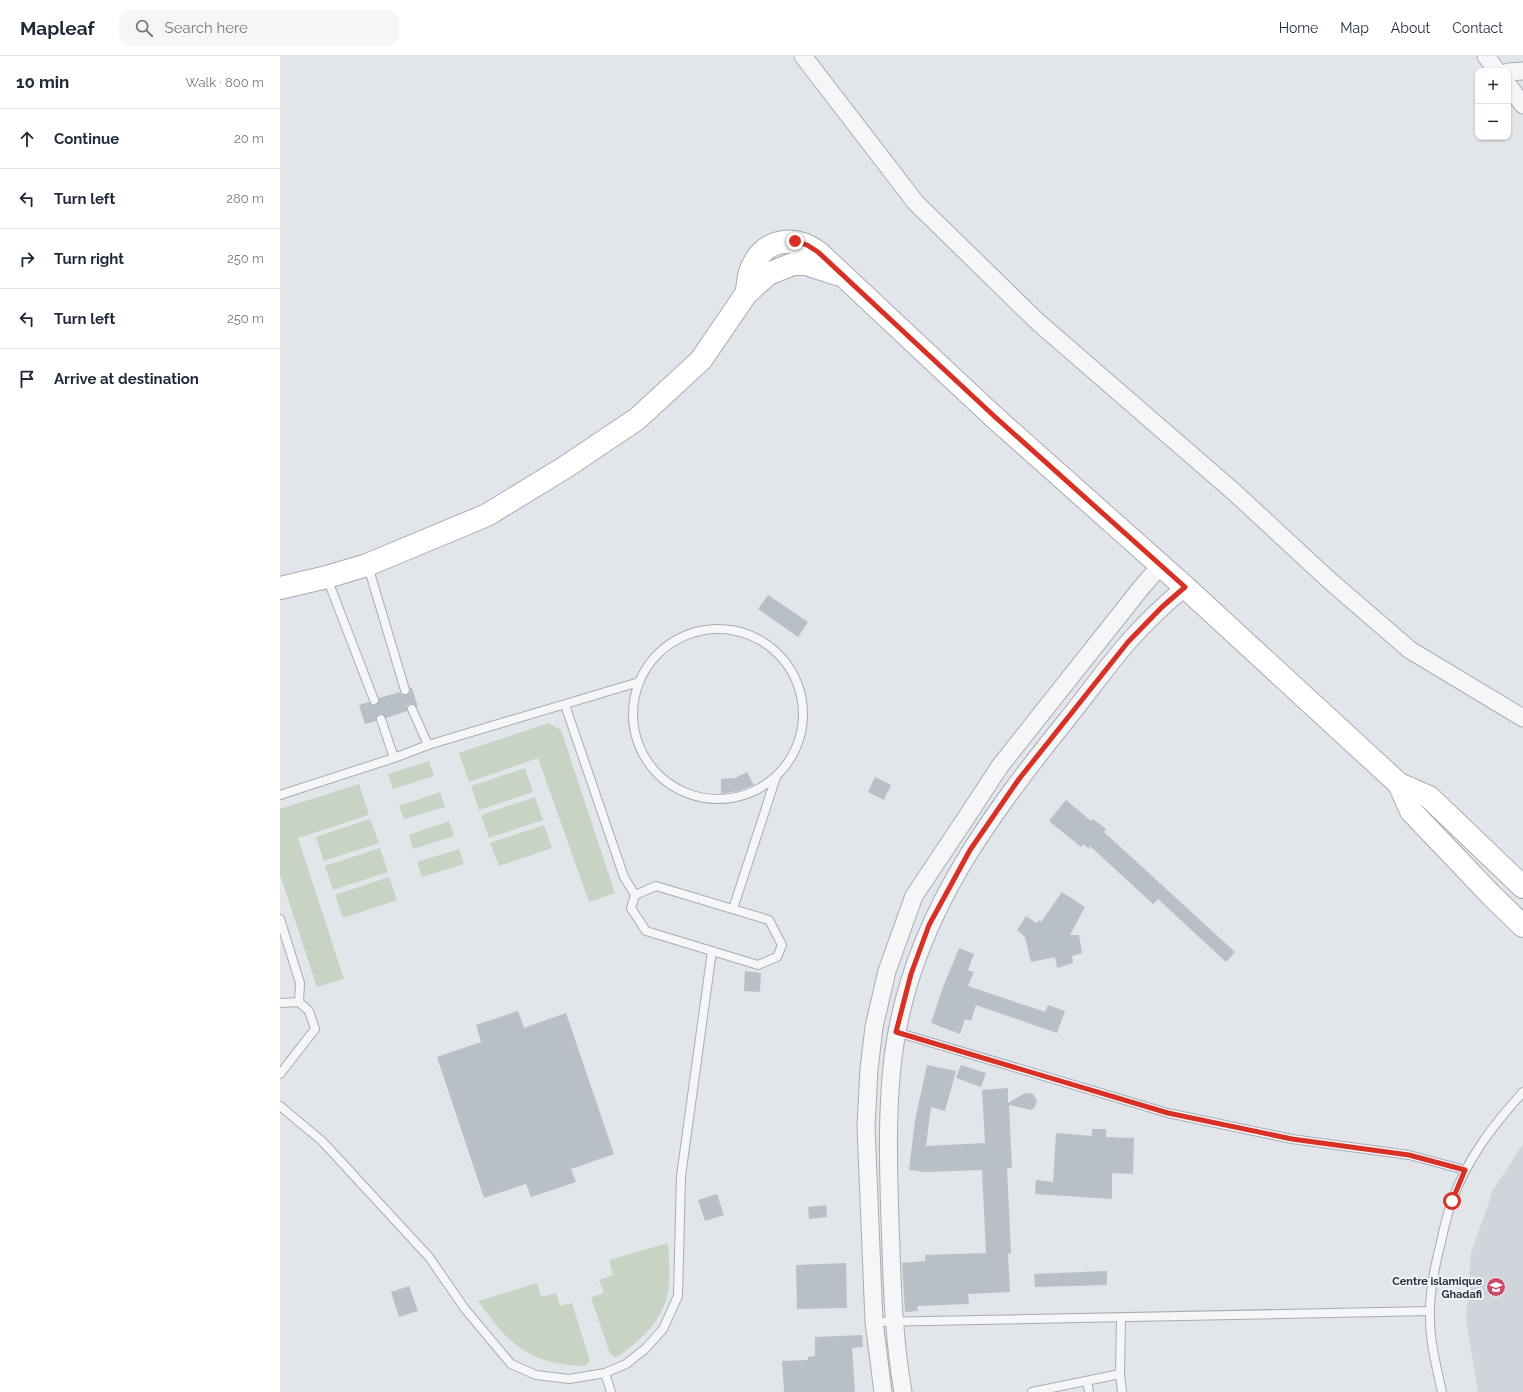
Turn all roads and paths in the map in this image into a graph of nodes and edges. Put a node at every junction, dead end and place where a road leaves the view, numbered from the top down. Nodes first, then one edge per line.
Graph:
1 (803, 56) edge
2 (1486, 56) edge
3 (1495, 68) edge
4 (1523, 71) edge
5 (1511, 72) edge
6 (1511, 89) edge
7 (1523, 105) edge
8 (368, 565) junction
9 (1161, 565) junction
10 (327, 578) junction
11 (1185, 587) junction
12 (280, 588) edge
13 (639, 682) junction
14 (405, 690) dead end
15 (374, 700) dead end
16 (565, 705) junction
17 (412, 709) dead end
18 (1523, 718) edge
19 (381, 719) dead end
20 (428, 745) junction
21 (394, 758) junction
22 (776, 777) junction
23 (1399, 784) junction
24 (280, 794) edge
25 (1523, 887) edge
26 (635, 895) junction
27 (733, 909) junction
28 (280, 919) edge
29 (1523, 926) edge
30 (712, 951) junction
31 (298, 1002) junction
32 (280, 1004) edge
33 (896, 1032) junction
34 (280, 1074) edge
35 (1523, 1092) edge
36 (280, 1106) edge
37 (1465, 1170) junction
38 (1430, 1311) junction
39 (1121, 1318) junction
40 (874, 1322) junction
41 (894, 1322) junction
42 (605, 1373) junction
43 (1120, 1374) junction
44 (1087, 1381) junction
45 (1047, 1391) edge
46 (611, 1392) edge
47 (883, 1392) edge
48 (903, 1392) edge
49 (1032, 1392) edge
50 (1089, 1392) edge
51 (1122, 1392) edge
52 (1442, 1392) edge

1 - 18 street
2 - 3 street
4 - 5 street
6 - 7 street
8 - 9 main road
8 - 10 main road
8 - 14 lane
9 - 11 main road
9 - 40 street
10 - 12 main road
10 - 15 lane
11 - 23 main road
11 - 33 street
13 - 16 lane
13 - 22 lane
13 - 22 lane
16 - 20 lane
16 - 26 lane
17 - 20 lane
19 - 21 lane
20 - 21 lane
21 - 24 lane
22 - 27 lane
23 - 25 main road
23 - 29 main road
26 - 27 lane
26 - 30 lane
27 - 30 lane
28 - 31 lane
30 - 42 lane
31 - 32 lane
31 - 34 lane
33 - 37 lane
33 - 41 street
35 - 37 lane
36 - 42 lane
37 - 38 lane
38 - 39 lane
38 - 52 lane
39 - 41 lane
39 - 43 lane
40 - 41 lane
40 - 47 street
41 - 48 street
42 - 46 lane
43 - 44 lane
43 - 51 lane
44 - 45 lane
44 - 50 lane
45 - 49 lane

